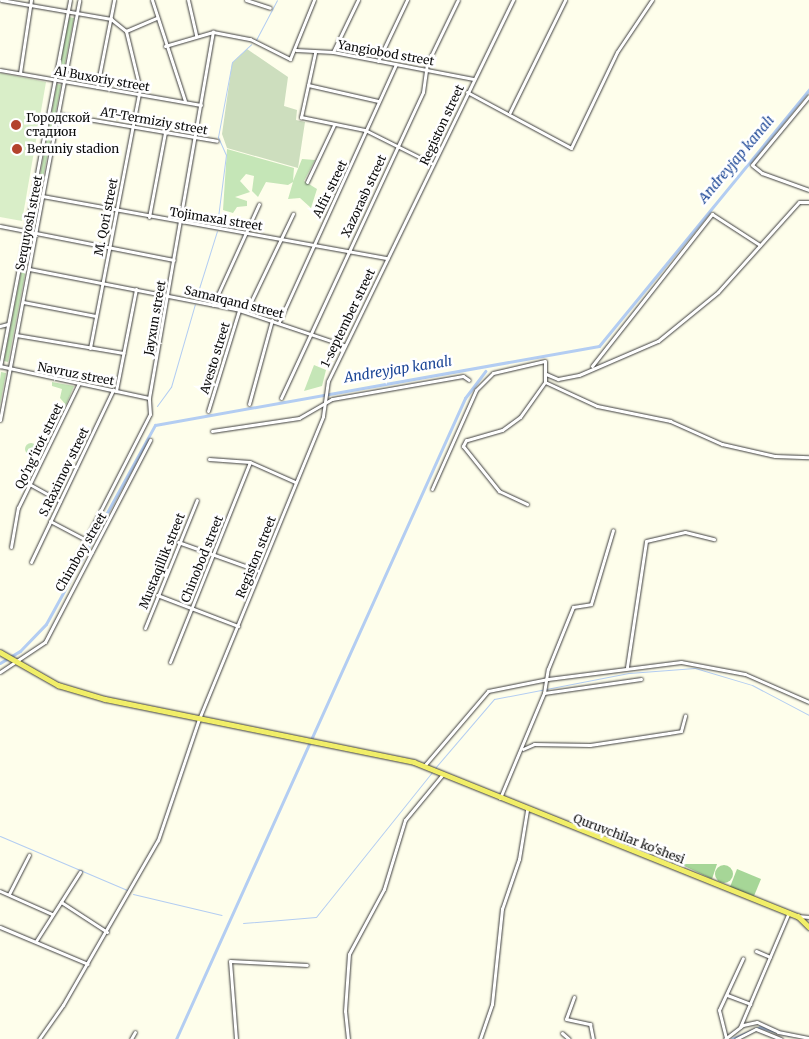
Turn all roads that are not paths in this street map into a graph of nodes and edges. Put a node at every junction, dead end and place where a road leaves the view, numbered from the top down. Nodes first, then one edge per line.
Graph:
1 (1, 0) edge
2 (31, 0) edge
3 (70, 0) edge
4 (79, 0) edge
5 (114, 0) edge
6 (152, 0) edge
7 (188, 0) edge
8 (246, 0) edge
9 (314, 0) edge
10 (358, 0) edge
11 (407, 0) edge
12 (458, 0) edge
13 (513, 0) edge
14 (564, 0) edge
15 (652, 0) edge
16 (30, 6) junction
17 (270, 8) dead end
18 (68, 13) junction
19 (76, 14) junction
20 (157, 18) junction
21 (111, 20) junction
22 (126, 31) junction
23 (213, 32) junction
24 (196, 36) junction
25 (165, 46) junction
26 (296, 50) junction
27 (333, 52) junction
28 (315, 53) junction
29 (378, 61) junction
30 (396, 64) junction
31 (427, 68) junction
32 (0, 70) edge
33 (20, 73) junction
34 (55, 79) junction
35 (474, 79) junction
36 (65, 81) junction
37 (308, 85) junction
38 (98, 87) junction
39 (467, 92) junction
40 (139, 94) junction
41 (809, 96) edge
42 (185, 101) junction
43 (378, 101) junction
44 (201, 104) junction
45 (510, 112) junction
46 (58, 114) junction
47 (133, 126) junction
48 (334, 126) junction
49 (365, 130) junction
50 (165, 132) junction
51 (196, 138) junction
52 (217, 141) dead end
53 (398, 145) junction
54 (433, 164) junction
55 (307, 182) dead end
56 (809, 190) edge
57 (42, 196) junction
58 (809, 202) edge
59 (259, 204) dead end
60 (116, 210) junction
61 (294, 214) dead end
62 (149, 217) junction
63 (181, 222) junction
64 (0, 226) edge
65 (27, 232) junction
66 (246, 233) junction
67 (35, 234) junction
68 (280, 239) junction
69 (760, 245) junction
70 (311, 247) junction
71 (109, 248) junction
72 (348, 252) junction
73 (387, 258) junction
74 (174, 260) junction
75 (28, 270) junction
76 (102, 283) junction
77 (136, 289) junction
78 (168, 294) junction
79 (22, 302) junction
80 (213, 305) junction
81 (239, 310) junction
82 (246, 312) junction
83 (96, 316) junction
84 (272, 320) junction
85 (279, 322) junction
86 (8, 324) junction
87 (0, 326) edge
88 (309, 332) junction
89 (16, 334) junction
90 (343, 346) junction
91 (90, 348) junction
92 (124, 353) junction
93 (0, 366) edge
94 (592, 366) junction
95 (10, 369) junction
96 (546, 374) junction
97 (468, 380) dead end
98 (545, 382) junction
99 (78, 383) junction
100 (114, 390) junction
101 (149, 398) junction
102 (281, 398) dead end
103 (326, 403) junction
104 (249, 404) dead end
105 (208, 411) dead end
106 (0, 420) edge
107 (212, 432) dead end
108 (150, 440) dead end
109 (809, 457) edge
110 (209, 459) dead end
111 (250, 462) junction
112 (295, 482) junction
113 (31, 485) junction
114 (432, 489) dead end
115 (197, 500) dead end
116 (60, 501) junction
117 (527, 504) dead end
118 (50, 522) junction
119 (613, 530) dead end
120 (714, 539) dead end
121 (86, 540) junction
122 (178, 542) junction
123 (11, 547) dead end
124 (214, 554) junction
125 (31, 562) dead end
126 (259, 571) junction
127 (61, 588) dead end
128 (157, 596) junction
129 (192, 609) junction
130 (238, 626) junction
131 (145, 628) dead end
132 (2, 653) edge
133 (170, 662) dead end
134 (16, 664) junction
135 (628, 667) junction
136 (0, 672) edge
137 (548, 679) junction
138 (641, 679) dead end
139 (544, 693) junction
140 (809, 702) edge
141 (685, 716) dead end
142 (199, 719) junction
143 (522, 750) junction
144 (426, 767) junction
145 (441, 774) junction
146 (500, 798) junction
147 (527, 810) junction
148 (30, 855) dead end
149 (80, 872) dead end
150 (0, 891) edge
151 (9, 894) junction
152 (61, 902) junction
153 (789, 912) junction
154 (52, 914) junction
155 (798, 916) junction
156 (809, 917) edge
157 (0, 927) edge
158 (809, 927) edge
159 (107, 932) junction
160 (36, 941) junction
161 (756, 951) dead end
162 (770, 957) junction
163 (743, 958) dead end
164 (88, 964) junction
165 (307, 965) dead end
166 (727, 995) junction
167 (574, 997) dead end
168 (750, 1004) junction
169 (740, 1027) junction
170 (136, 1032) dead end
171 (562, 1033) dead end
172 (725, 1038) edge
173 (809, 1038) edge
174 (39, 1039) edge
175 (131, 1039) edge
176 (236, 1039) edge
177 (348, 1039) edge
178 (480, 1039) edge
179 (569, 1039) edge
180 (593, 1039) edge
181 (736, 1039) edge
182 (781, 1039) edge

1 - 16 street
2 - 16 street
3 - 18 street, Serquyosh street
4 - 19 street, Serquyosh street
5 - 21 street
6 - 20 street
7 - 24 street
8 - 17 street
9 - 26 street
10 - 27 street
11 - 29 street
12 - 31 street, Xazorasb street
13 - 35 street, Registon street
14 - 45 street
15 - 45 street
16 - 18 street
16 - 33 street
18 - 19 street
18 - 34 street, Serquyosh street
19 - 21 street
19 - 36 street, Serquyosh street
20 - 22 street
20 - 25 street
21 - 22 street
21 - 38 street
22 - 40 street, M. Qori street
23 - 24 street
23 - 26 street
23 - 44 street, Jayxun street
24 - 25 street
25 - 42 street
26 - 28 street, Yangiobod street
27 - 28 street, Yangiobod street
27 - 29 street, Yangiobod street
28 - 37 street
29 - 30 street, Yangiobod street
30 - 31 street, Yangiobod street
30 - 43 street, Alfir street
31 - 35 street, Yangiobod street
31 - 53 street, Xazorasb street
32 - 33 street, Al Buxoriy street
33 - 34 street, Al Buxoriy street
34 - 36 street, Al Buxoriy street
34 - 65 street, Serquyosh street
35 - 39 street, Registon street
36 - 38 street, Al Buxoriy street
36 - 46 street, Serquyosh street
37 - 43 street
37 - 48 street
38 - 40 street, Al Buxoriy street
39 - 45 street
39 - 54 street, Registon street
40 - 42 street, Al Buxoriy street
40 - 47 street, M. Qori street
41 - 56 street
42 - 44 street, Al Buxoriy street
43 - 49 street, Alfir street
44 - 51 street, Jayxun street
46 - 47 street, AT-Termiziy street
46 - 57 street, Serquyosh street
47 - 50 street, AT-Termiziy street
47 - 60 street, M. Qori street
48 - 49 street
48 - 55 street
49 - 53 street
49 - 70 street, Alfir street
50 - 51 street, AT-Termiziy street
50 - 62 street
51 - 52 street, AT-Termiziy street
51 - 63 street, Jayxun street
53 - 54 street
53 - 72 street, Xazorasb street
54 - 73 street, Registon street
57 - 60 street, Tojimaxal street
57 - 67 street, Serquyosh street
58 - 69 street
59 - 66 street
60 - 62 street, Tojimaxal street
60 - 71 street, M. Qori street
61 - 68 street, Avesto street
62 - 63 street, Tojimaxal street
63 - 66 street, Tojimaxal street
63 - 74 street, Jayxun street
64 - 65 street
65 - 67 street
65 - 86 street, Serquyosh street
66 - 68 street, Tojimaxal street
66 - 80 street
67 - 71 street
67 - 75 street, Serquyosh street
68 - 70 street, Tojimaxal street
68 - 82 street, Avesto street
69 - 94 street
69 - 94 street
70 - 72 street, Tojimaxal street
70 - 85 street, Alfir street
71 - 74 street
71 - 76 street, M. Qori street
72 - 73 street, Tojimaxal street
72 - 88 street, Xazorasb street
73 - 90 street, 1-september street
74 - 78 street, Jayxun street
75 - 76 street, Samarqand street
75 - 79 street, Serquyosh street
76 - 77 street, Samarqand street
76 - 83 street, M. Qori street
77 - 78 street, Samarqand street
77 - 92 street, S.Raximov street
78 - 80 street, Samarqand street
78 - 101 street, Jayxun street
79 - 83 street
79 - 89 street, Serquyosh street
80 - 81 street, Samarqand street
81 - 82 street, Samarqand street
81 - 105 street, Avesto street
82 - 84 street, Samarqand street
83 - 91 street, M. Qori street
84 - 85 street, Samarqand street
84 - 104 street
85 - 88 street, Samarqand street
86 - 87 street
86 - 93 street, Serquyosh street
88 - 90 street, Samarqand street
88 - 102 street, Xazorasb street
89 - 91 street
89 - 95 street, Serquyosh street
90 - 103 street, 1-september street
91 - 92 street
92 - 100 street, S.Raximov street
93 - 95 street, Navruz street
94 - 96 street
95 - 99 street, Navruz street
95 - 106 street, Serquyosh street
96 - 98 street
96 - 114 street
97 - 103 street
98 - 109 street
98 - 117 street
99 - 100 street, Navruz street
99 - 113 street, Qo'ng'irot street
100 - 101 street, Navruz street
100 - 116 street, S.Raximov street
101 - 121 street, Jayxun street
103 - 107 street
103 - 112 street, Registon street
108 - 134 street, Chimboy street
110 - 111 street
111 - 112 street
111 - 124 street, Chinobod street
112 - 126 street, Registon street
113 - 116 street
113 - 123 street, Qo'ng'irot street
115 - 122 street, Mustaqillik street
116 - 118 street, S.Raximov street
118 - 121 street
118 - 125 street, S.Raximov street
119 - 137 street
120 - 135 street
121 - 127 street, Jayxun street
122 - 124 street
122 - 128 street, Mustaqillik street
124 - 126 street
124 - 129 street, Chinobod street
126 - 130 street, Registon street
128 - 129 street
128 - 131 street, Mustaqillik street
129 - 130 street
129 - 133 street, Chinobod street
130 - 142 street, Registon street
132 - 134 main road, Quruvchilar ko'shesi
134 - 136 street, Chimboy street
134 - 142 main road, Quruvchilar ko'shesi
135 - 137 street
135 - 140 street
137 - 139 street
137 - 144 street
138 - 139 street
139 - 143 street
141 - 143 street
142 - 144 main road, Quruvchilar ko'shesi
142 - 159 street, Registon street
143 - 146 street
144 - 145 main road, Quruvchilar ko'shesi
145 - 146 main road, Quruvchilar ko'shesi
145 - 177 street
146 - 147 main road, Quruvchilar ko'shesi
147 - 153 main road, Quruvchilar ko'shesi
147 - 178 street
148 - 151 street
149 - 152 street
150 - 151 street
151 - 154 street
152 - 154 street
152 - 159 street
153 - 155 main road, Quruvchilar ko'shesi
153 - 162 street
154 - 160 street
155 - 156 street
155 - 158 main road, Quruvchilar ko'shesi
157 - 160 street
159 - 164 street, Registon street
160 - 164 street
161 - 162 street
162 - 168 street
163 - 166 street
164 - 174 street, Registon street
165 - 176 street
166 - 168 street
166 - 172 street
167 - 180 street
168 - 169 street
169 - 172 street
169 - 173 street
170 - 175 street
171 - 179 street
181 - 182 street

